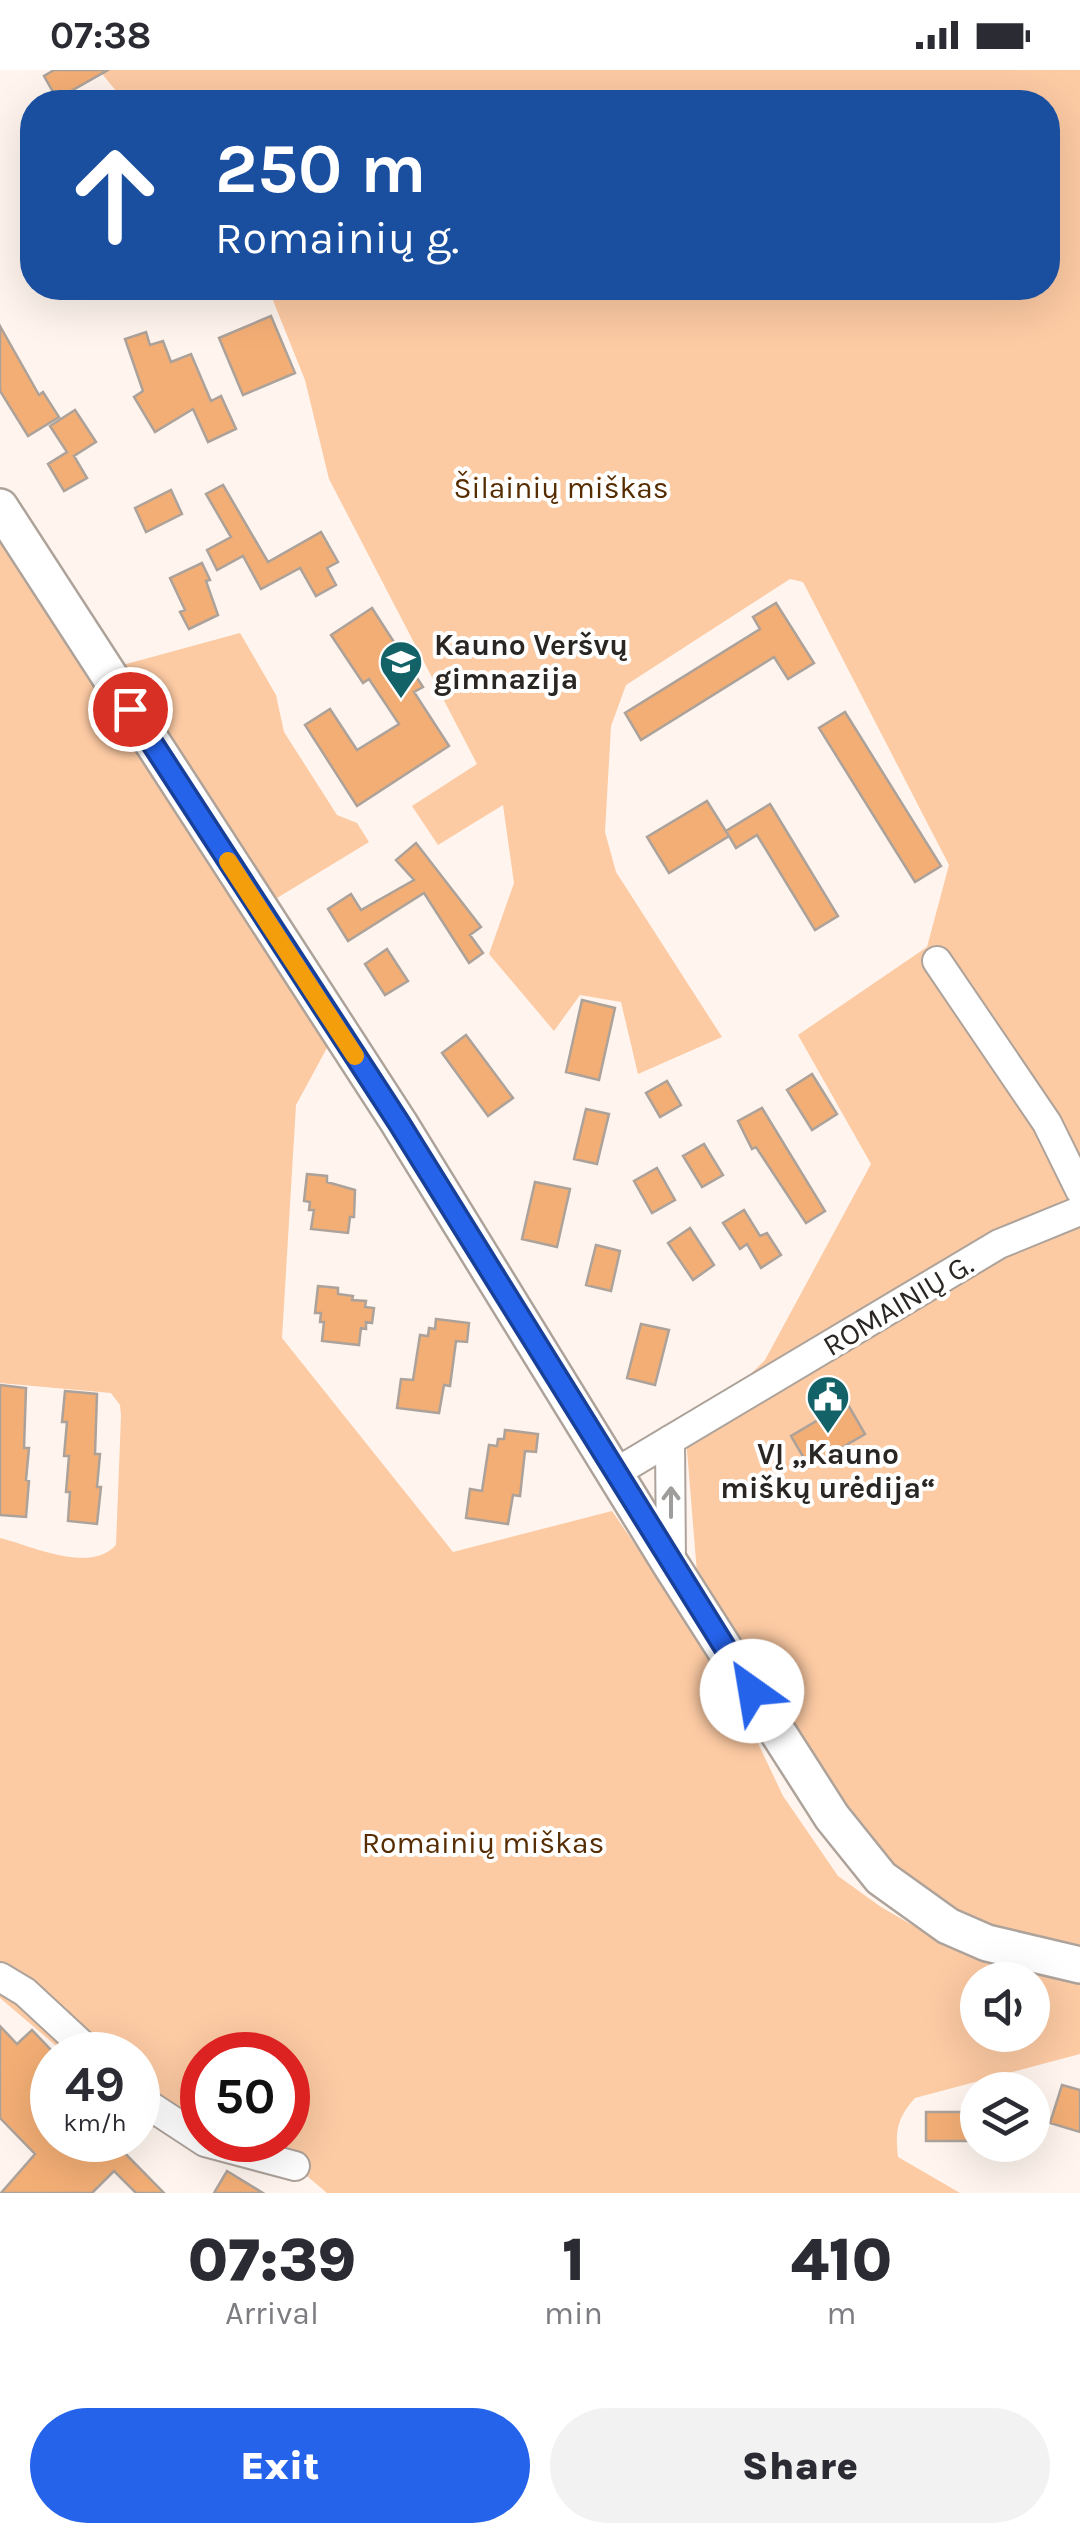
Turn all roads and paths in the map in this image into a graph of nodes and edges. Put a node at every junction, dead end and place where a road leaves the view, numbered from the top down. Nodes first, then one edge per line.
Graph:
1 (0, 508) edge
2 (937, 961) dead end
3 (1080, 1190) edge
4 (1080, 1211) edge
5 (670, 1440) junction
6 (615, 1473) junction
7 (671, 1564) junction
8 (1080, 1965) edge
9 (0, 1977) edge
10 (68, 2032) edge
11 (160, 2113) edge
12 (295, 2166) dead end

1 - 6 main road
2 - 3 street
4 - 5 street, ROMAINIŲ G.
5 - 6 street, ROMAINIŲ G.
7 -> 5 street
6 - 7 main road
7 - 8 main road
9 - 10 street
11 - 12 street

